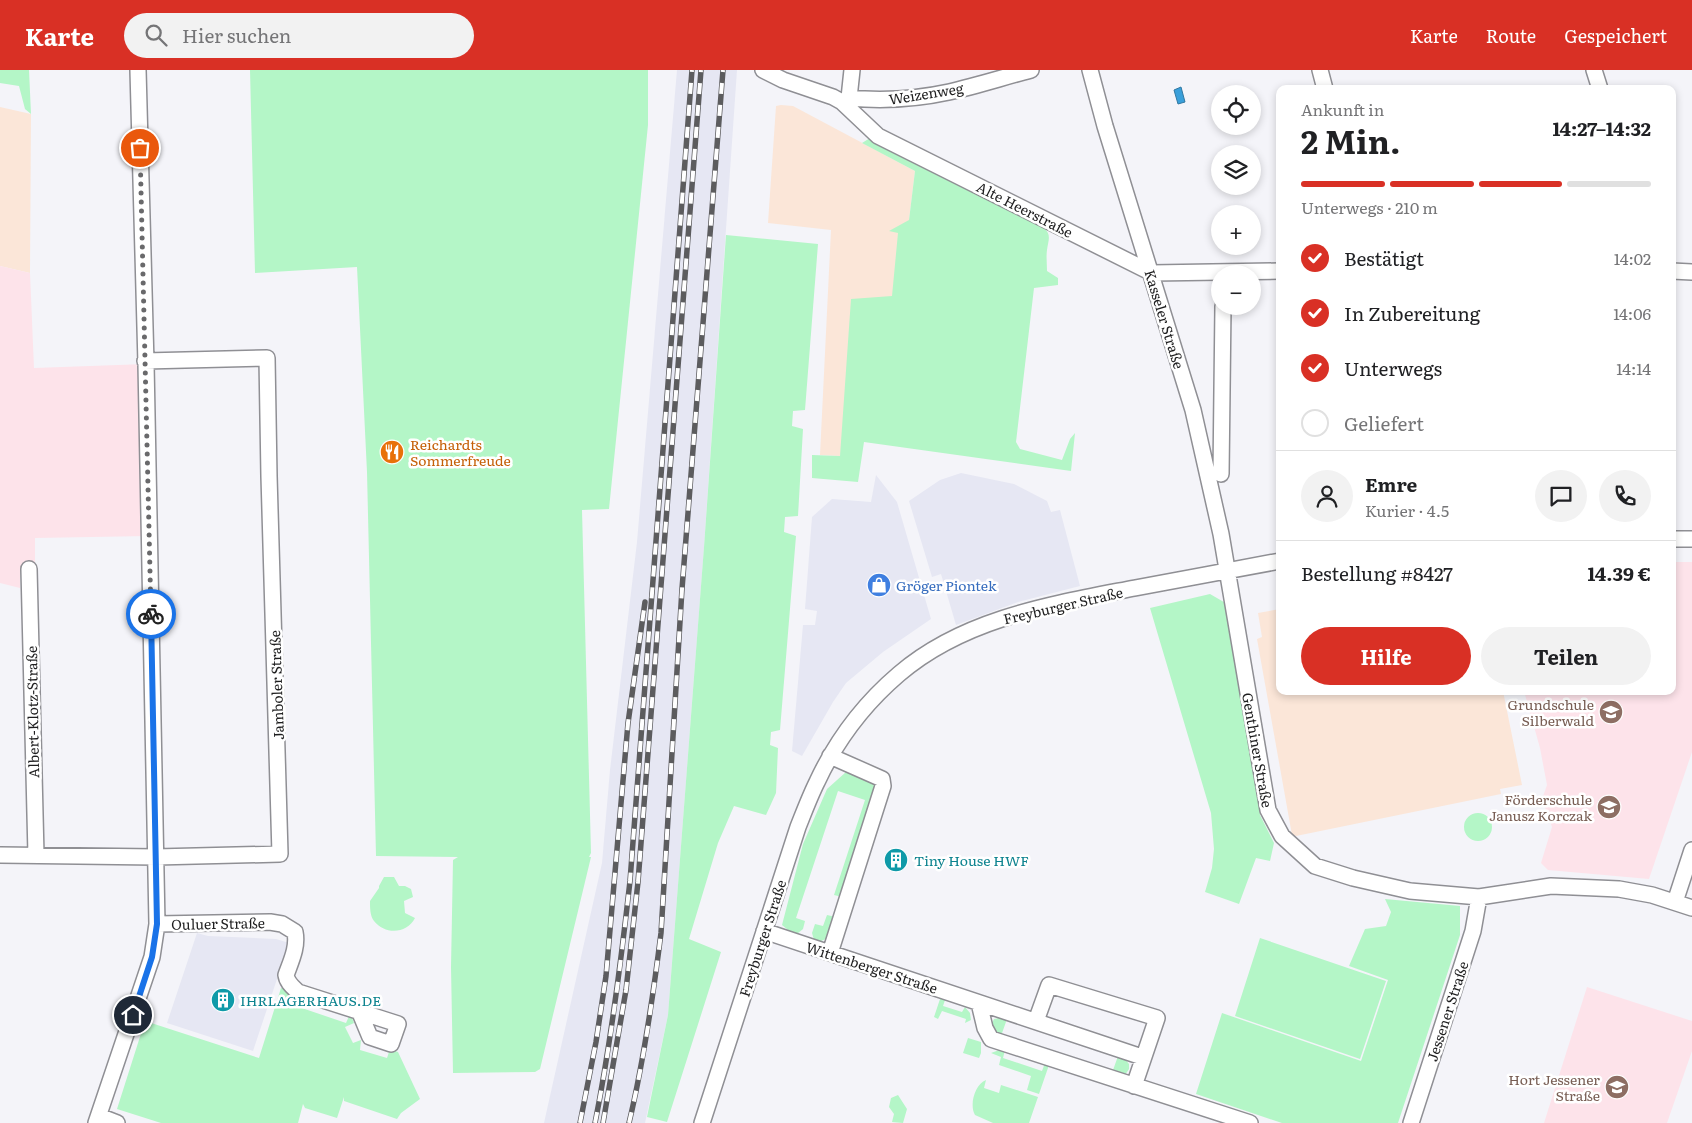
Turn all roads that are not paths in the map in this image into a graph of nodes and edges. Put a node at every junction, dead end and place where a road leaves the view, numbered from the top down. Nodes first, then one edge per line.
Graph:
1 (138, 70) edge
2 (763, 70) edge
3 (852, 70) edge
4 (1031, 70) edge
5 (1090, 70) edge
6 (1320, 70) edge
7 (1594, 70) edge
8 (1324, 85) edge
9 (1599, 85) edge
10 (846, 100) junction
11 (1261, 271) edge
12 (1276, 271) edge
13 (1676, 271) edge
14 (1211, 272) edge
15 (1692, 272) edge
16 (1152, 273) junction
17 (1223, 315) edge
18 (145, 361) junction
19 (1221, 474) dead end
20 (1676, 539) edge
21 (1692, 539) edge
22 (1276, 562) edge
23 (29, 569) dead end
24 (1226, 571) junction
25 (830, 756) junction
26 (1692, 850) edge
27 (0, 855) edge
28 (36, 855) junction
29 (156, 857) junction
30 (1479, 897) junction
31 (1675, 902) junction
32 (1692, 908) edge
33 (157, 924) junction
34 (764, 931) junction
35 (830, 953) junction
36 (979, 1003) junction
37 (360, 1013) dead end
38 (1036, 1021) junction
39 (1142, 1057) junction
40 (1134, 1086) junction
41 (97, 1120) edge
42 (117, 1123) edge
43 (702, 1123) edge
44 (1250, 1123) edge
45 (1411, 1123) edge

1 - 18 street, Ouluer Straße
2 - 10 street
3 - 10 street
4 - 10 street, Weizenweg
5 - 16 street, Kasseler Straße
6 - 8 street
7 - 9 street
10 - 16 street, Alte Heerstraße
11 - 12 street, Alte Heerstraße
13 - 15 street
14 - 16 street, Alte Heerstraße
16 - 24 street, Kasseler Straße
17 - 19 street
18 - 29 street, Ouluer Straße
18 - 29 street, Jamboler Straße
20 - 21 street
22 - 24 street, Freyburger Straße
23 - 28 street, Albert-Klotz-Straße
24 - 25 street, Freyburger Straße
24 - 30 street, Genthiner Straße
25 - 34 street, Freyburger Straße
25 - 35 street
26 - 31 street
27 - 28 street, Jamboler Straße
28 - 29 street, Jamboler Straße
29 - 33 street, Ouluer Straße
30 - 31 street, Genthiner Straße
30 - 45 street, Jessener Straße
31 - 32 street, Genthiner Straße
33 - 37 street, Ouluer Straße
33 - 41 street, Ouluer Straße
34 - 35 street, Wittenberger Straße
34 - 43 street, Freyburger Straße
35 - 36 street, Wittenberger Straße
36 - 38 street, Wittenberger Straße
36 - 40 street
38 - 39 street, Wittenberger Straße
38 - 39 street
39 - 40 street
40 - 44 street
41 - 42 street

